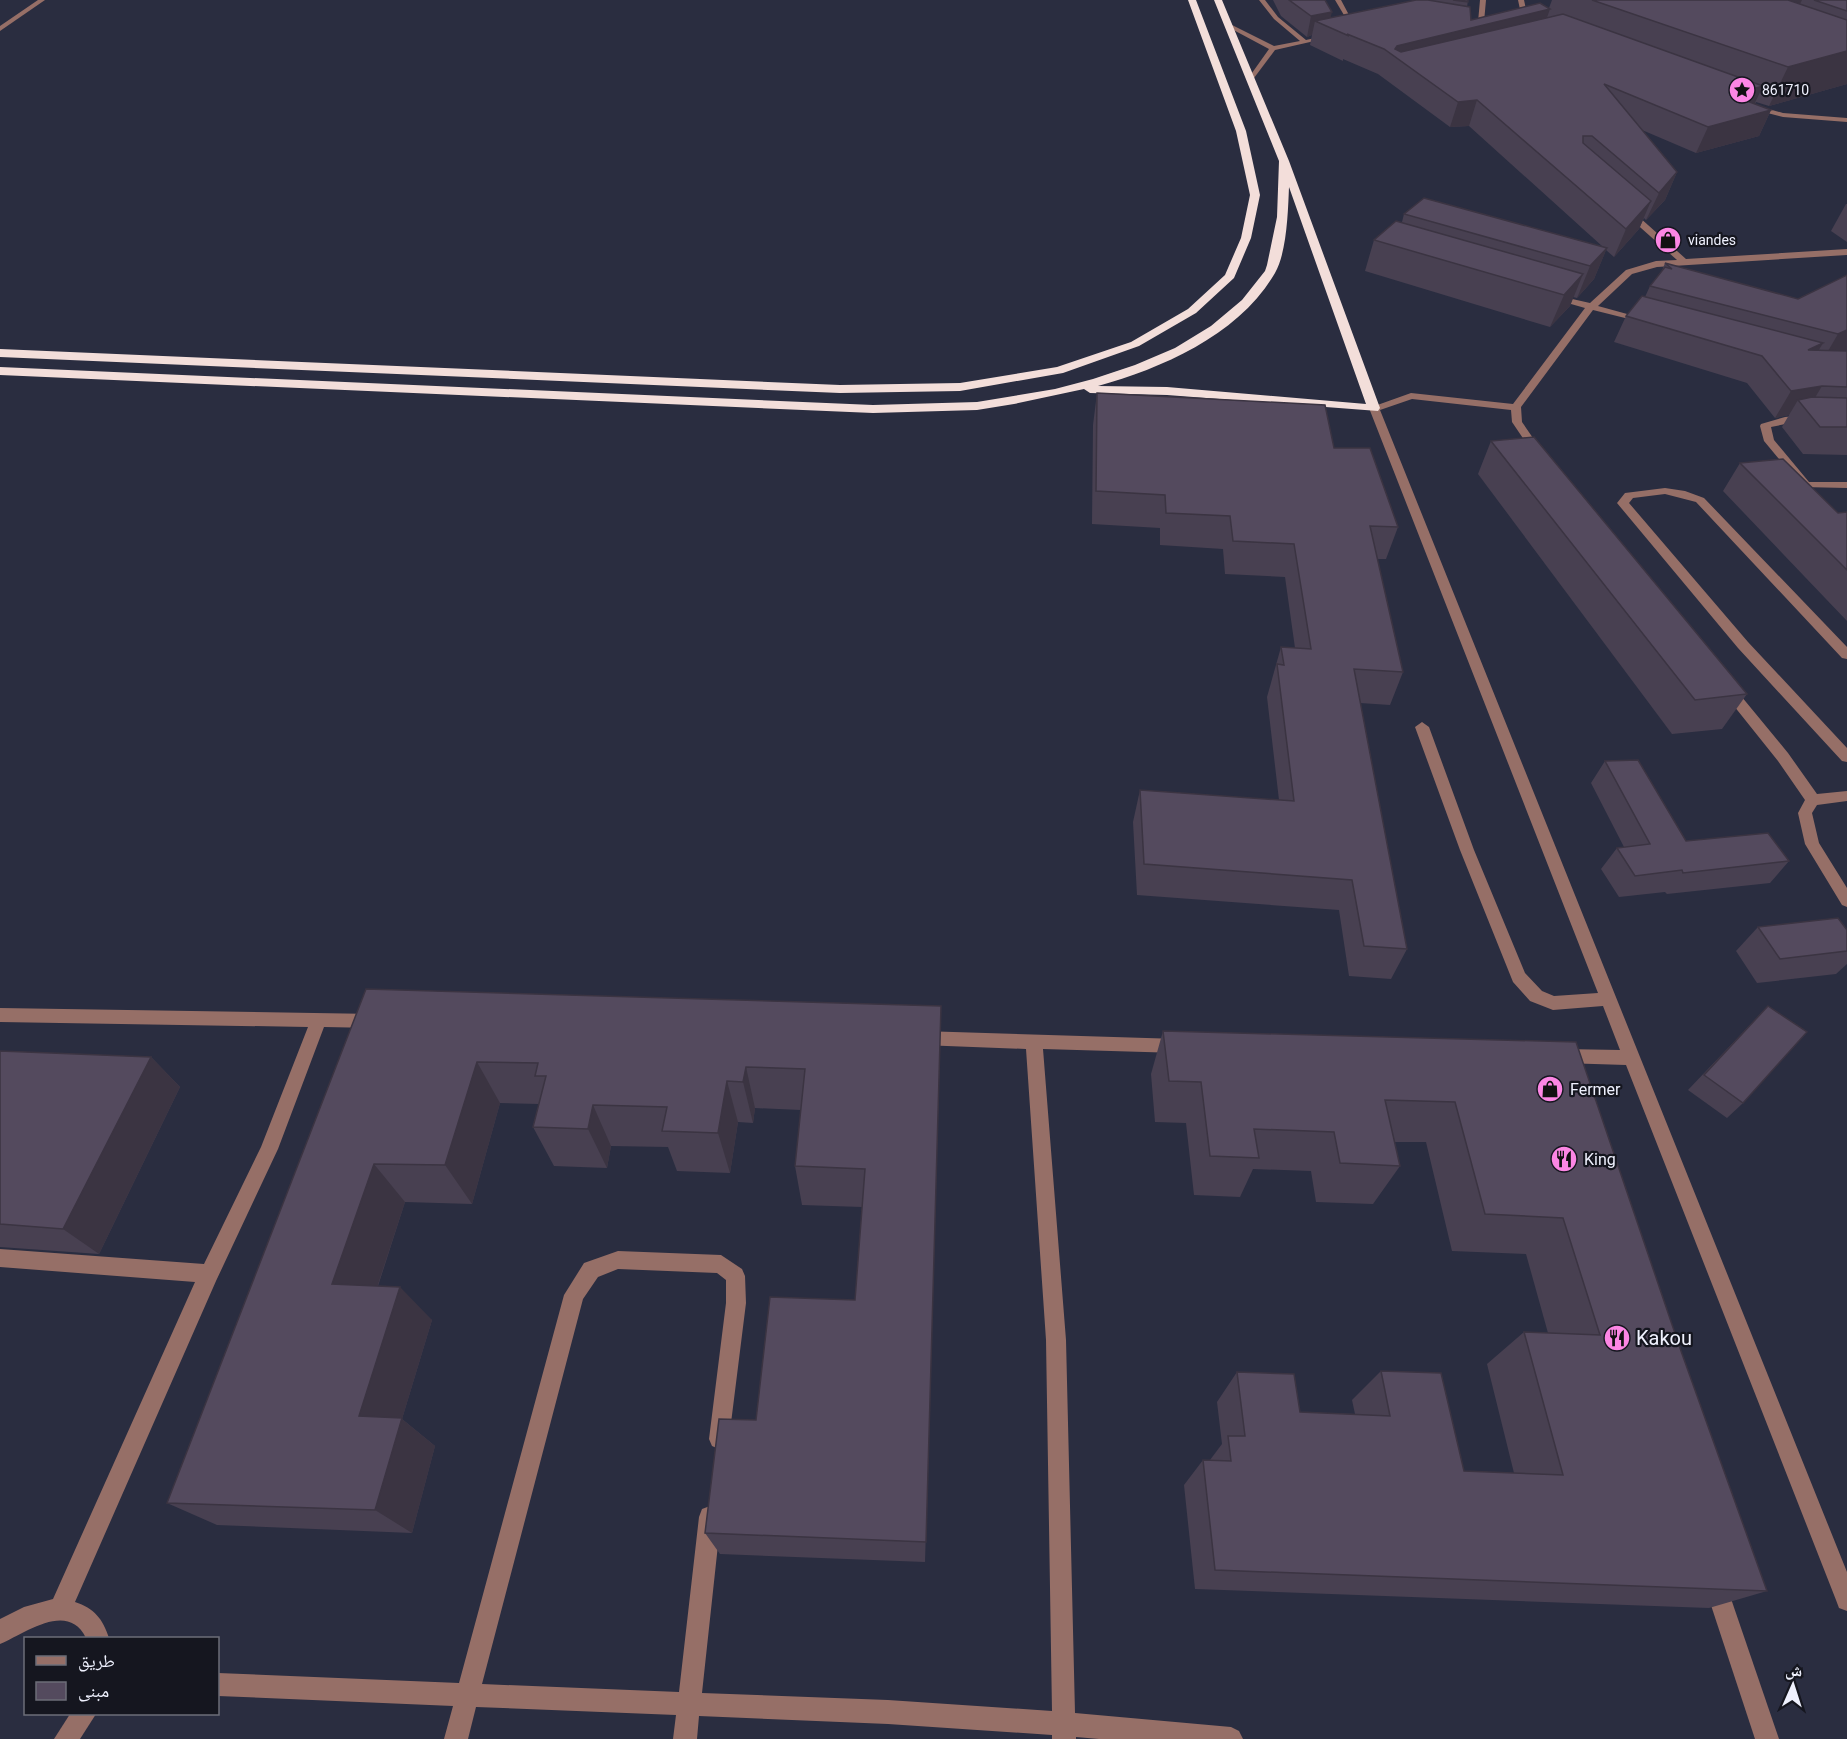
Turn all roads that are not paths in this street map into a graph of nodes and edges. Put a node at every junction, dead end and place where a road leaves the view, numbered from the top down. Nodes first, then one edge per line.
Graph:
1 (42, 0) edge
2 (1192, 0) edge
3 (1218, 0) edge
4 (1262, 0) edge
5 (1338, 0) edge
6 (1483, 0) edge
7 (1521, 0) edge
8 (1228, 25) junction
9 (1537, 26) edge
10 (1458, 27) edge
11 (0, 29) edge
12 (1366, 29) edge
13 (1356, 31) junction
14 (1346, 33) edge
15 (1336, 35) edge
16 (1305, 42) junction
17 (1273, 48) junction
18 (1251, 80) junction
19 (1746, 104) edge
20 (1847, 120) edge
21 (1284, 161) junction
22 (1622, 206) edge
23 (1847, 252) edge
24 (1684, 262) junction
25 (1545, 294) edge
26 (1591, 307) junction
27 (1659, 326) edge
28 (0, 353) edge
29 (0, 371) edge
30 (1080, 388) junction
31 (1516, 407) junction
32 (1374, 408) junction
33 (1847, 420) edge
34 (1548, 465) edge
35 (1847, 485) edge
36 (1847, 655) edge
37 (1717, 675) edge
38 (1422, 727) dead end
39 (1847, 757) edge
40 (1847, 796) edge
41 (1813, 800) junction
42 (1847, 901) edge
43 (1609, 999) junction
44 (0, 1015) edge
45 (319, 1019) junction
46 (390, 1021) edge
47 (903, 1038) edge
48 (1034, 1042) junction
49 (1200, 1046) edge
50 (1632, 1058) junction
51 (1546, 1067) edge
52 (0, 1258) edge
53 (210, 1274) junction
54 (717, 1456) edge
55 (713, 1492) edge
56 (1710, 1571) edge
57 (1847, 1600) edge
58 (60, 1609) junction
59 (0, 1633) edge
60 (98, 1637) edge
61 (219, 1685) edge
62 (466, 1696) junction
63 (688, 1704) junction
64 (83, 1715) edge
65 (1064, 1731) edge
66 (66, 1739) edge
67 (456, 1739) edge
68 (685, 1739) edge
69 (1231, 1739) edge
70 (1767, 1739) edge

1 - 11 street
2 - 28 highway
3 - 8 highway
4 - 16 street
5 - 13 street
6 - 10 street
7 - 9 street
8 - 17 street
8 - 18 highway
12 - 13 street
13 - 14 street
15 - 16 street
16 - 17 street
17 - 18 street
18 - 21 highway
19 - 20 street
21 - 30 highway
21 - 32 highway
22 - 24 street
23 - 24 street
24 - 26 street
25 - 26 street
26 - 27 street
26 - 31 street
29 - 30 highway
30 - 32 highway
31 - 32 street
31 - 34 street
32 - 43 street
33 - 35 street
36 - 39 street
37 - 41 street
38 - 43 street
40 - 41 street
41 - 42 street
43 - 50 street
44 - 45 street
45 - 46 street
45 - 53 street
47 - 48 street
48 - 49 street
48 - 65 street
50 - 51 street
50 - 57 street
52 - 53 street
53 - 58 street
54 - 62 street
55 - 63 street
56 - 70 street
58 - 59 street
58 - 60 street
61 - 62 street
62 - 63 street
62 - 67 street
63 - 65 street
63 - 68 street
64 - 66 street
65 - 69 street

